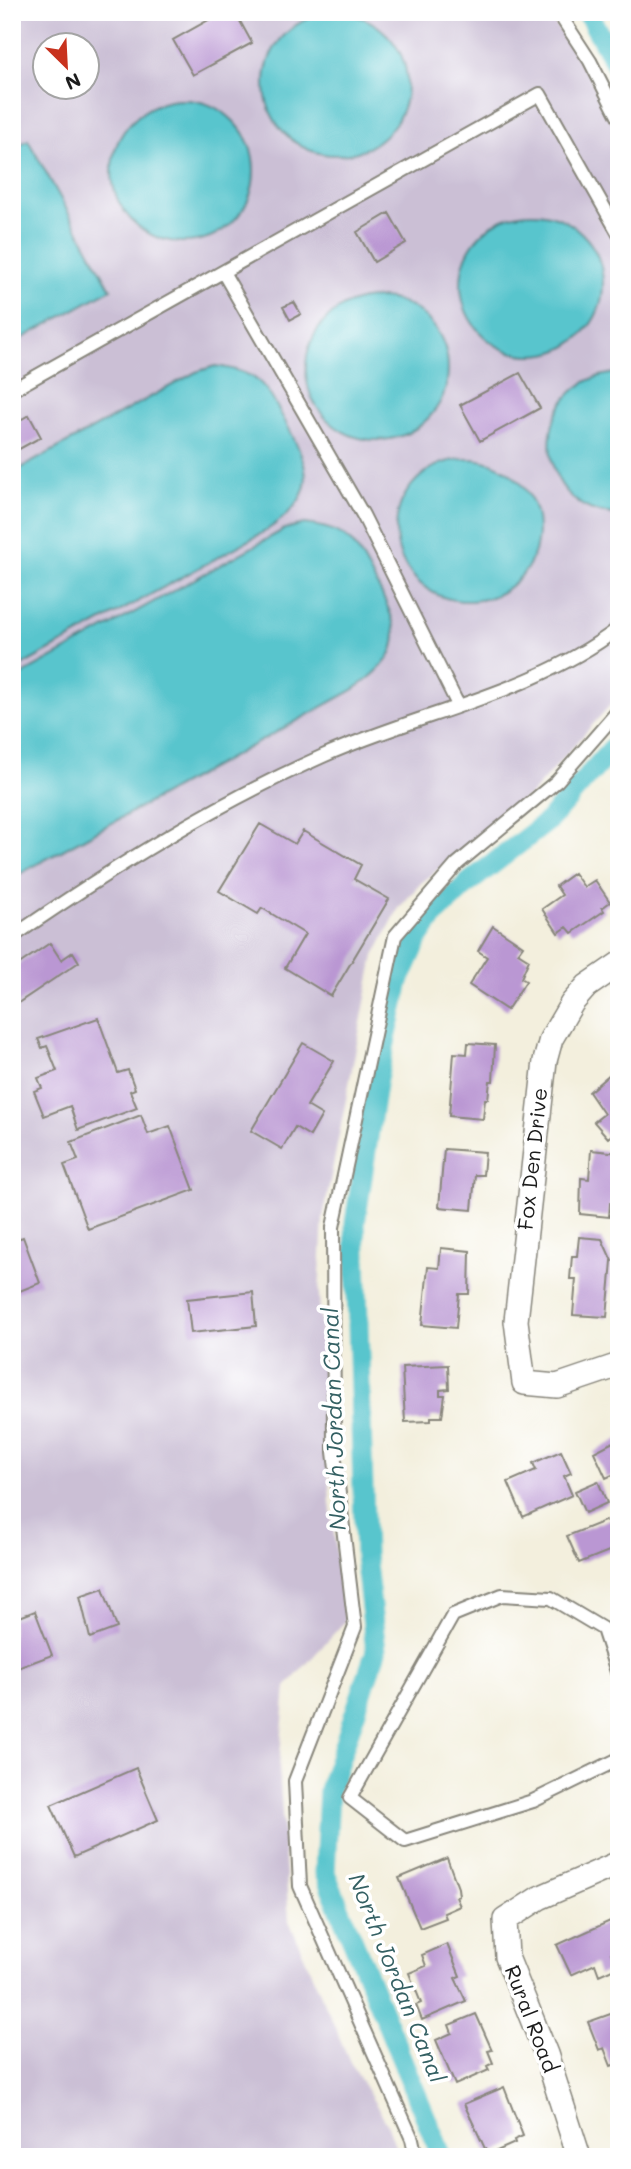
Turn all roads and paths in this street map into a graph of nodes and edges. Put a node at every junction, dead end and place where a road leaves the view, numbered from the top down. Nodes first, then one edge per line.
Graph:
1 (558, 12) edge
2 (619, 118) edge
3 (619, 234) edge
4 (223, 272) junction
5 (12, 390) edge
6 (619, 628) edge
7 (458, 705) junction
8 (619, 710) edge
9 (12, 937) edge
10 (619, 964) edge
11 (619, 1364) edge
12 (619, 1678) edge
13 (619, 1759) edge
14 (619, 1863) edge
15 (416, 2157) edge
16 (579, 2157) edge

1 - 2 lane
3 - 4 lane
4 - 5 lane
4 - 7 lane
6 - 7 lane
7 - 9 lane
8 - 15 lane
10 - 11 street, Fox Den Drive
12 - 13 lane
14 - 16 street, Rural Road

